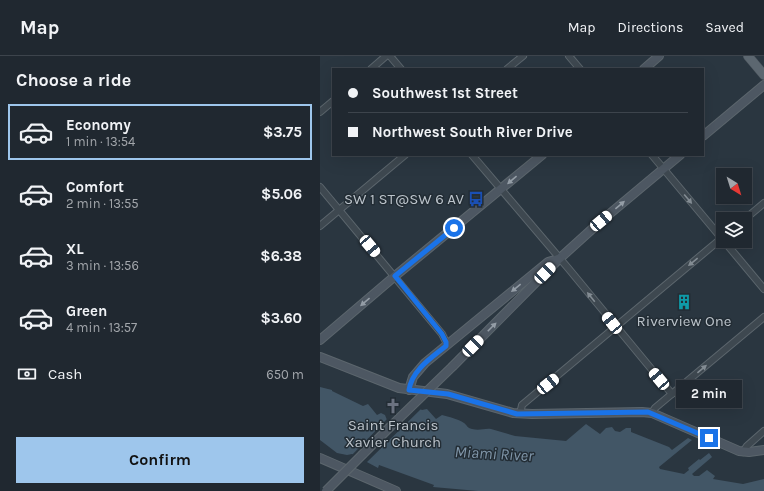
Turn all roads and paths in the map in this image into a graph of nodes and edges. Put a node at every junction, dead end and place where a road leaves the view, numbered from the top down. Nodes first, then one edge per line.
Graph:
1 (386, 56) edge
2 (390, 56) edge
3 (523, 56) edge
4 (569, 56) edge
5 (659, 56) edge
6 (748, 56) edge
7 (372, 68) edge
8 (400, 68) edge
9 (508, 68) edge
10 (579, 68) edge
11 (645, 68) edge
12 (764, 75) edge
13 (764, 85) edge
14 (332, 102) edge
15 (320, 112) edge
16 (704, 135) edge
17 (404, 156) edge
18 (473, 156) edge
19 (541, 156) edge
20 (653, 156) edge
21 (679, 156) edge
22 (663, 169) junction
23 (320, 187) edge
24 (501, 189) junction
25 (764, 203) edge
26 (339, 210) junction
27 (752, 213) edge
28 (320, 226) edge
29 (716, 231) edge
30 (716, 245) edge
31 (730, 248) edge
32 (559, 259) junction
33 (395, 276) junction
34 (764, 289) edge
35 (764, 317) edge
36 (616, 327) junction
37 (320, 340) edge
38 (446, 346) junction
39 (320, 357) edge
40 (409, 390) junction
41 (672, 394) junction
42 (652, 413) junction
43 (520, 414) junction
44 (764, 431) edge
45 (764, 450) edge
46 (743, 452) junction
47 (320, 458) edge
48 (392, 490) edge
49 (326, 491) edge

1 - 7 street
2 - 8 street
3 - 9 street
4 - 10 street
5 - 11 main road
6 - 12 main road
13 - 16 main road
14 - 15 street
17 - 26 street
18 - 24 street
19 -> 24 main road
20 - 22 street
21 - 22 main road
22 -> 29 street
32 -> 22 main road
23 - 26 street
24 - 32 street
24 - 33 main road
25 - 27 street
26 - 28 street
26 - 33 street
30 -> 36 street
31 - 34 street
36 -> 32 street
32 -> 38 main road
49 -> 32 main road, bridge
33 -> 37 main road
33 - 38 street
41 -> 35 street
36 - 41 street
36 - 43 street
38 - 40 main road
39 - 40 main road
40 - 43 main road
41 - 42 street
42 - 43 main road
42 - 46 main road
44 - 46 street
45 - 46 main road
47 - 48 main road

